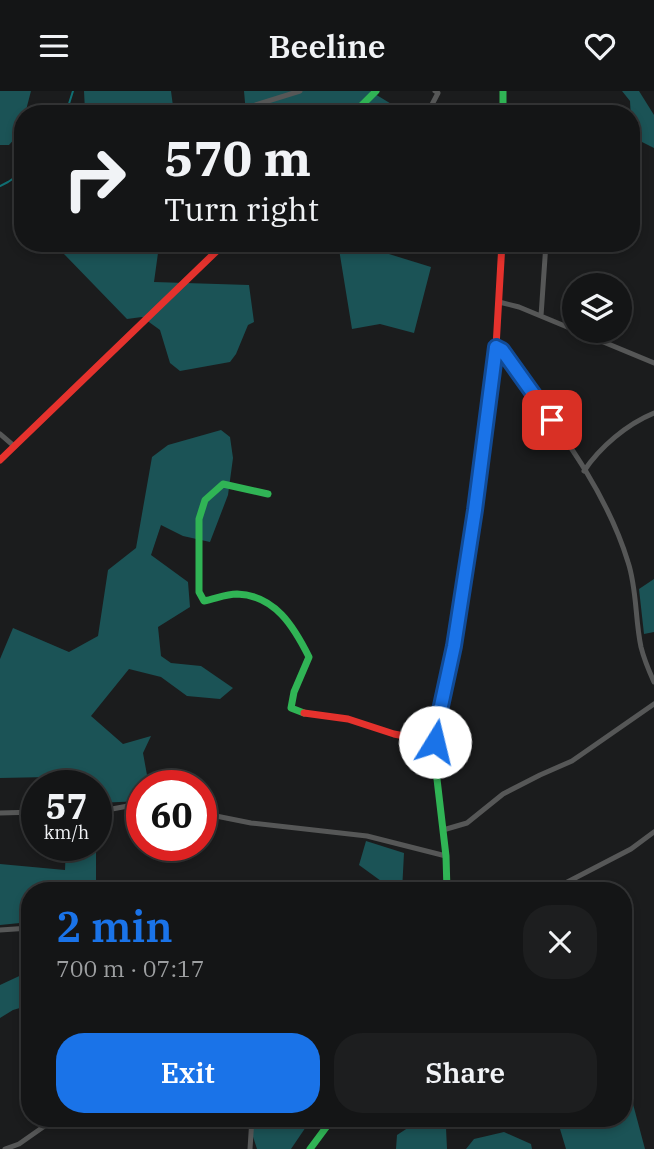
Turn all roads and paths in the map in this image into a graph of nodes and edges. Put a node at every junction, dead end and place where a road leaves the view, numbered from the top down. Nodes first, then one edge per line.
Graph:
1 (300, 91) edge
2 (376, 91) edge
3 (256, 105) edge
4 (362, 105) edge
5 (216, 252) edge
6 (502, 252) edge
7 (545, 252) edge
8 (499, 302) junction
9 (541, 316) junction
10 (496, 347) junction
11 (654, 363) edge
12 (654, 413) edge
13 (0, 434) edge
14 (14, 446) junction
15 (0, 460) edge
16 (584, 471) junction
17 (268, 494) dead end
18 (654, 682) edge
19 (654, 704) edge
20 (435, 742) junction
21 (21, 812) edge
22 (0, 813) edge
23 (217, 817) edge
24 (443, 830) junction
25 (654, 832) edge
26 (446, 856) junction
27 (447, 882) edge
28 (567, 882) edge
29 (21, 929) edge
30 (0, 930) edge
31 (44, 1127) edge
32 (251, 1127) edge
33 (326, 1127) edge
34 (5, 1149) edge
35 (250, 1149) edge
36 (310, 1149) edge

1 - 3 street
2 - 4 street
5 - 14 street
6 - 8 street
7 - 9 street
8 - 9 street
8 - 10 street
9 - 11 street
10 - 16 street
10 - 20 street
12 - 16 street
13 - 14 street
14 - 15 street
16 - 18 street
17 - 20 street
19 - 24 street
20 - 24 street
21 - 22 street
23 - 26 street
24 - 26 street
25 - 28 street
26 - 27 street
29 - 30 street
31 - 34 street
32 - 35 street
33 - 36 street

